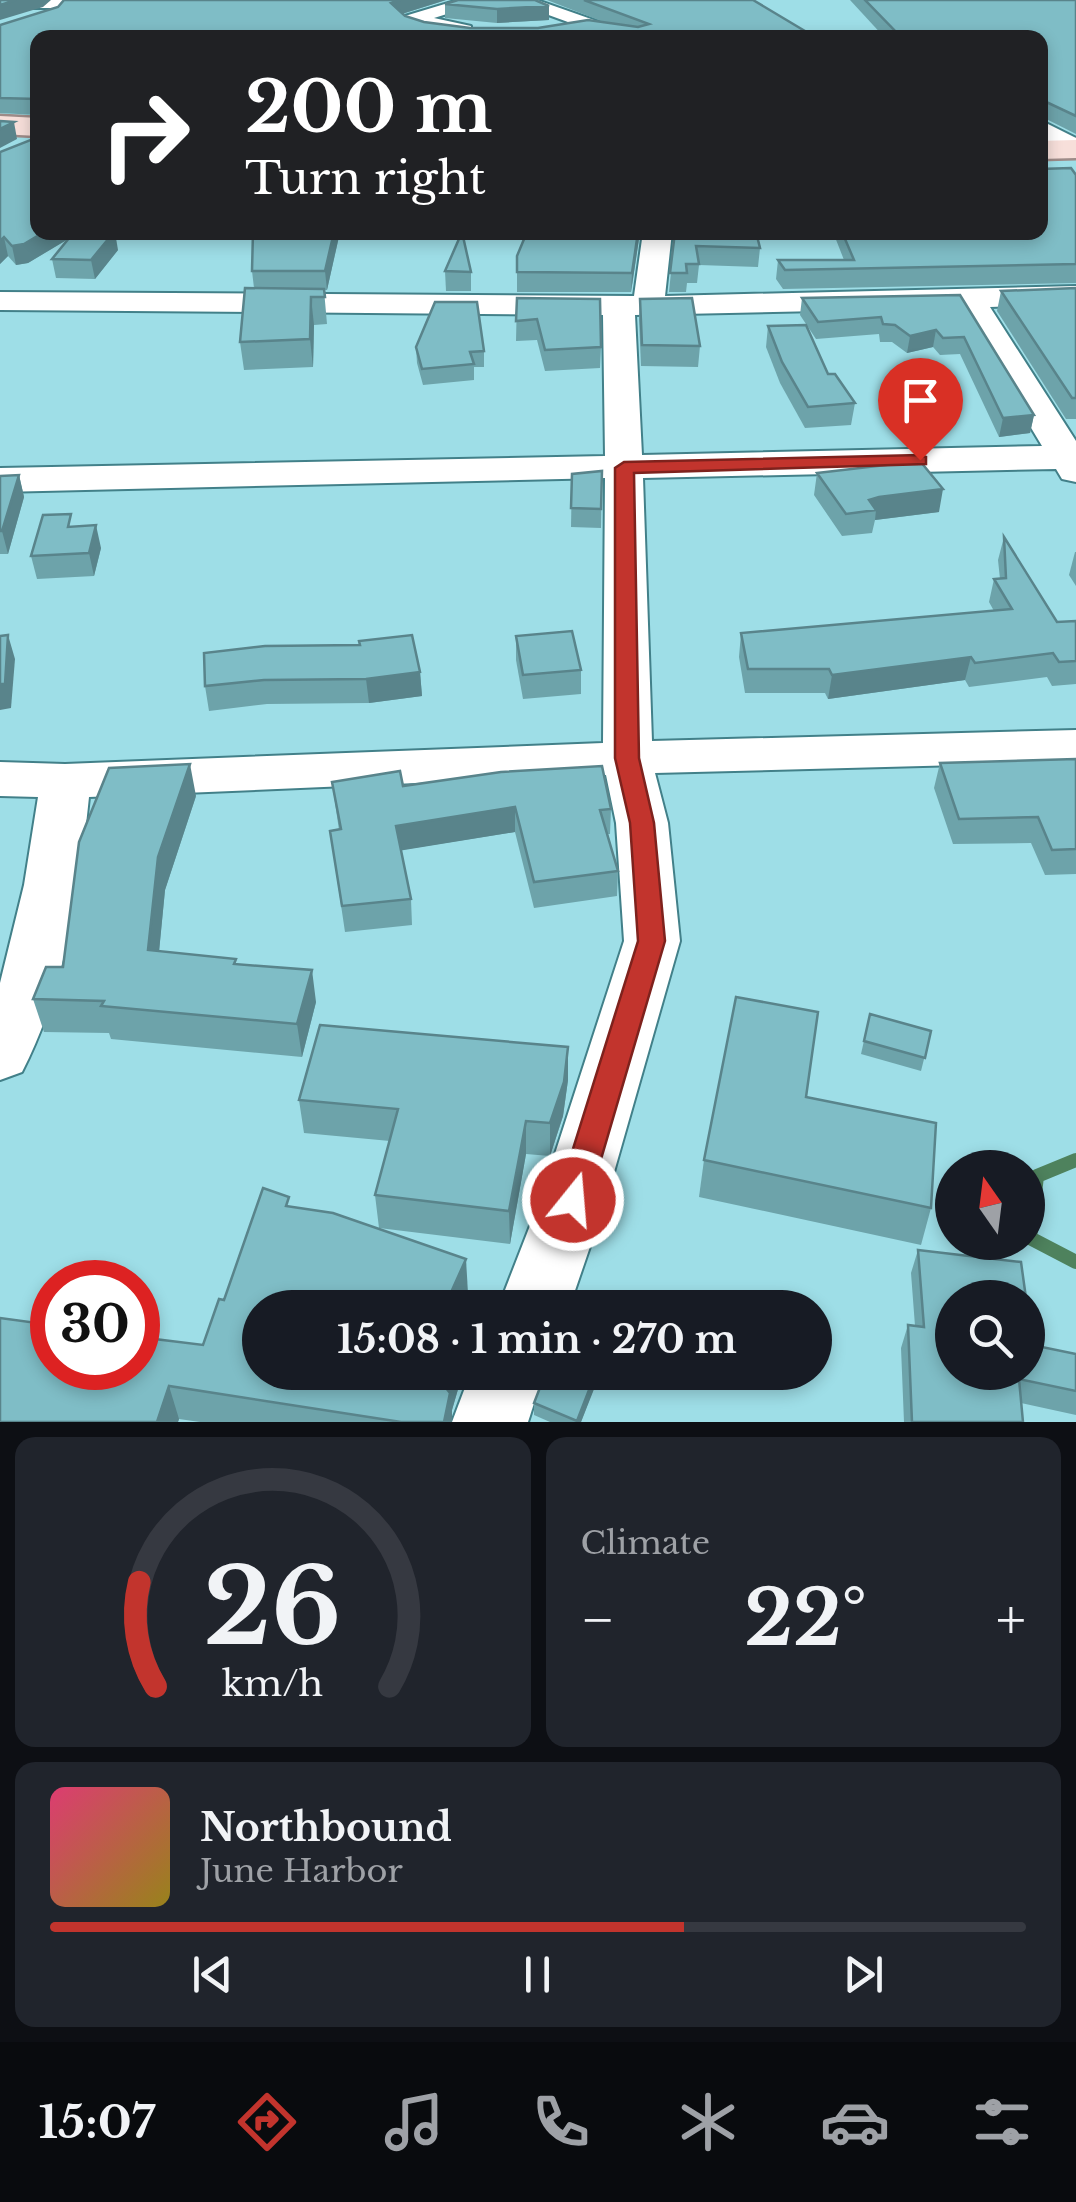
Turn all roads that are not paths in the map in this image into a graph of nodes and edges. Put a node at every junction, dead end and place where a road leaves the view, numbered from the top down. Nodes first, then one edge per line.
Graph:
1 (482, 0) edge
2 (517, 0) edge
3 (67, 1) edge
4 (0, 2) edge
5 (591, 24) junction
6 (19, 26) edge
7 (471, 30) edge
8 (566, 30) edge
9 (610, 30) edge
10 (0, 116) edge
11 (30, 118) edge
12 (0, 125) edge
13 (30, 127) edge
14 (1048, 133) edge
15 (30, 145) edge
16 (1076, 149) edge
17 (1048, 150) edge
18 (12, 154) edge
19 (1076, 160) edge
20 (1048, 161) edge
21 (655, 240) edge
22 (1076, 295) edge
23 (970, 299) junction
24 (0, 302) edge
25 (633, 307) junction
26 (1073, 462) edge
27 (624, 468) junction
28 (0, 480) edge
29 (1076, 746) edge
30 (627, 758) junction
31 (0, 779) edge
32 (65, 781) junction
33 (0, 1055) edge
34 (540, 1290) edge
35 (502, 1390) edge
36 (490, 1422) edge

1 - 7 street
2 - 5 street
3 - 4 street
3 - 6 street
5 - 8 street
5 - 9 street
10 - 11 main road
12 - 13 main road
14 - 16 street
15 - 18 street
16 - 17 main road
19 - 20 main road
21 - 25 street
22 - 23 street
23 - 25 street
23 - 26 street
24 - 25 street
25 - 27 street
26 - 27 street
27 - 28 street
27 - 30 street
29 - 30 street
30 - 32 street
30 - 34 street
31 - 32 street
32 - 33 street
35 - 36 street

